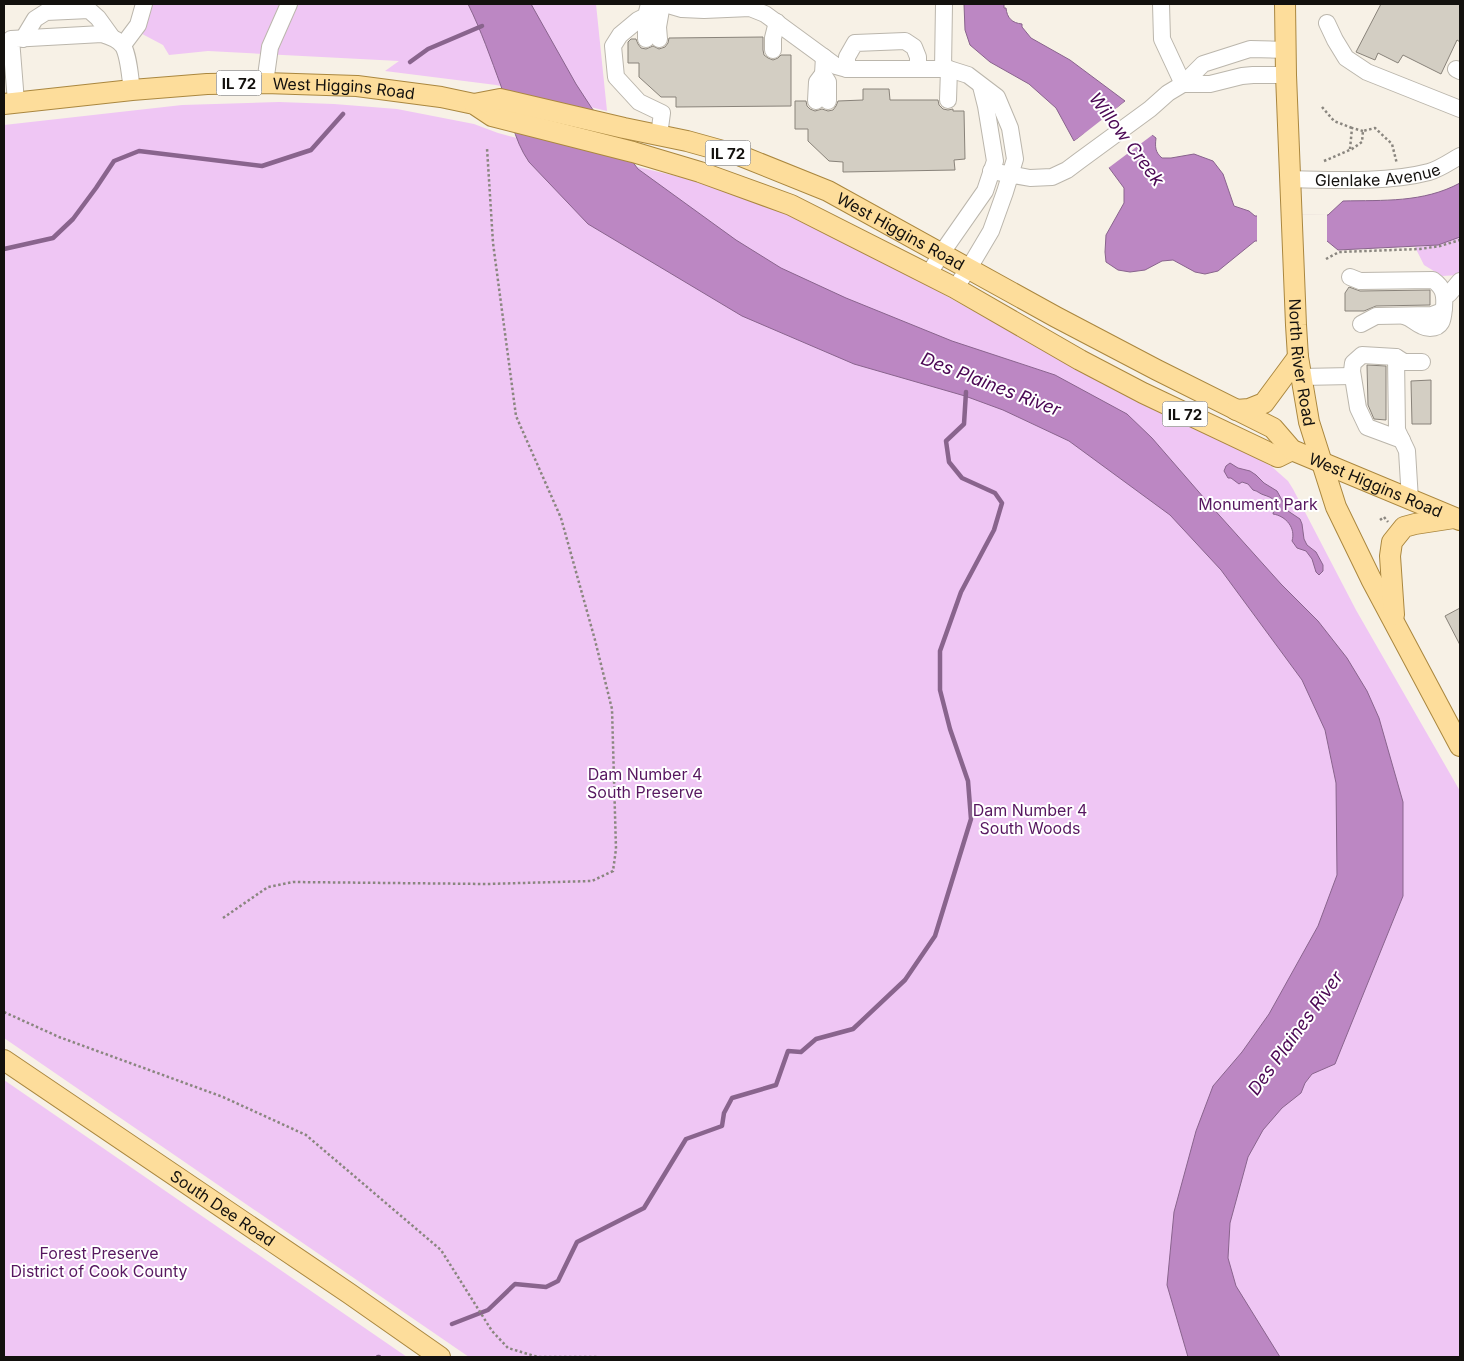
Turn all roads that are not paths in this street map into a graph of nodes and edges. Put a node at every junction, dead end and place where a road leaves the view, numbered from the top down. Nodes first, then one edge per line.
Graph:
1 (144, 4) edge
2 (289, 4) edge
3 (663, 4) edge
4 (944, 4) edge
5 (1160, 4) edge
6 (1285, 4) edge
7 (750, 6) edge
8 (647, 10) edge
9 (777, 22) junction
10 (1328, 22) dead end
11 (23, 39) junction
12 (117, 41) junction
13 (773, 50) dead end
14 (1286, 50) junction
15 (824, 57) junction
16 (918, 68) junction
17 (847, 69) junction
18 (946, 69) junction
19 (1286, 75) junction
20 (265, 83) junction
21 (1183, 84) junction
22 (980, 86) junction
23 (132, 90) junction
24 (948, 100) dead end
25 (822, 101) dead end
26 (10, 103) edge
27 (474, 104) junction
28 (1460, 109) edge
29 (659, 136) junction
30 (1460, 156) edge
31 (991, 171) junction
32 (1010, 175) junction
33 (1290, 180) junction
34 (941, 254) junction
35 (969, 268) junction
36 (929, 274) junction
37 (1350, 277) dead end
38 (1460, 281) edge
39 (955, 288) junction
40 (1447, 301) junction
41 (1361, 324) dead end
42 (1298, 357) junction
43 (1396, 357) junction
44 (1422, 362) dead end
45 (1352, 376) junction
46 (1301, 377) junction
47 (1236, 410) junction
48 (1402, 440) junction
49 (1292, 450) junction
50 (1322, 464) junction
51 (1410, 500) junction
52 (1458, 519) edge
53 (1394, 622) junction
54 (1460, 746) edge
55 (4, 1060) edge
56 (440, 1357) edge

1 - 12 street
2 - 20 street
3 - 7 street
3 - 8 street
4 - 18 street
5 - 21 street
6 - 14 main road, North River Road
7 - 9 street
8 - 29 street
9 - 13 street
9 - 15 street
10 - 28 street
11 - 12 street
11 - 12 street
11 - 26 street
12 - 23 street
14 - 19 main road, North River Road
14 - 21 street
15 - 17 street
15 - 25 street
16 - 17 street
16 - 17 street
16 - 18 street
18 - 22 street
18 - 24 street
19 - 21 street
19 - 33 main road, North River Road
20 - 23 main road, West Higgins Road / IL 72
20 - 27 main road, West Higgins Road / IL 72
21 - 32 street
22 - 31 street
22 - 32 street
23 - 26 main road, West Higgins Road / IL 72
27 - 29 main road, West Higgins Road / IL 72
27 - 36 main road, West Higgins Road / IL 72
29 - 34 main road, West Higgins Road / IL 72
30 - 33 street, Glenlake Avenue
31 - 32 street
31 - 34 street
32 - 35 street
33 - 42 main road, North River Road
34 - 35 main road, West Higgins Road / IL 72
34 - 36 street
35 - 39 street
35 - 47 main road, West Higgins Road / IL 72
36 - 39 main road, West Higgins Road / IL 72
37 - 40 street
38 - 40 street
39 - 49 main road, West Higgins Road / IL 72
40 - 41 street
42 - 46 main road, North River Road
42 - 47 main road
43 - 44 street
43 - 45 street
43 - 48 street
45 - 46 street
45 - 48 street
46 - 50 main road, North River Road
47 - 49 main road, West Higgins Road / IL 72
48 - 51 street
49 - 50 main road, West Higgins Road / IL 72
50 - 51 main road, West Higgins Road / IL 72
50 - 53 main road, North River Road
51 - 52 main road, West Higgins Road / IL 72
52 - 53 main road
53 - 54 main road, North River Road
55 - 56 main road, South Dee Road

